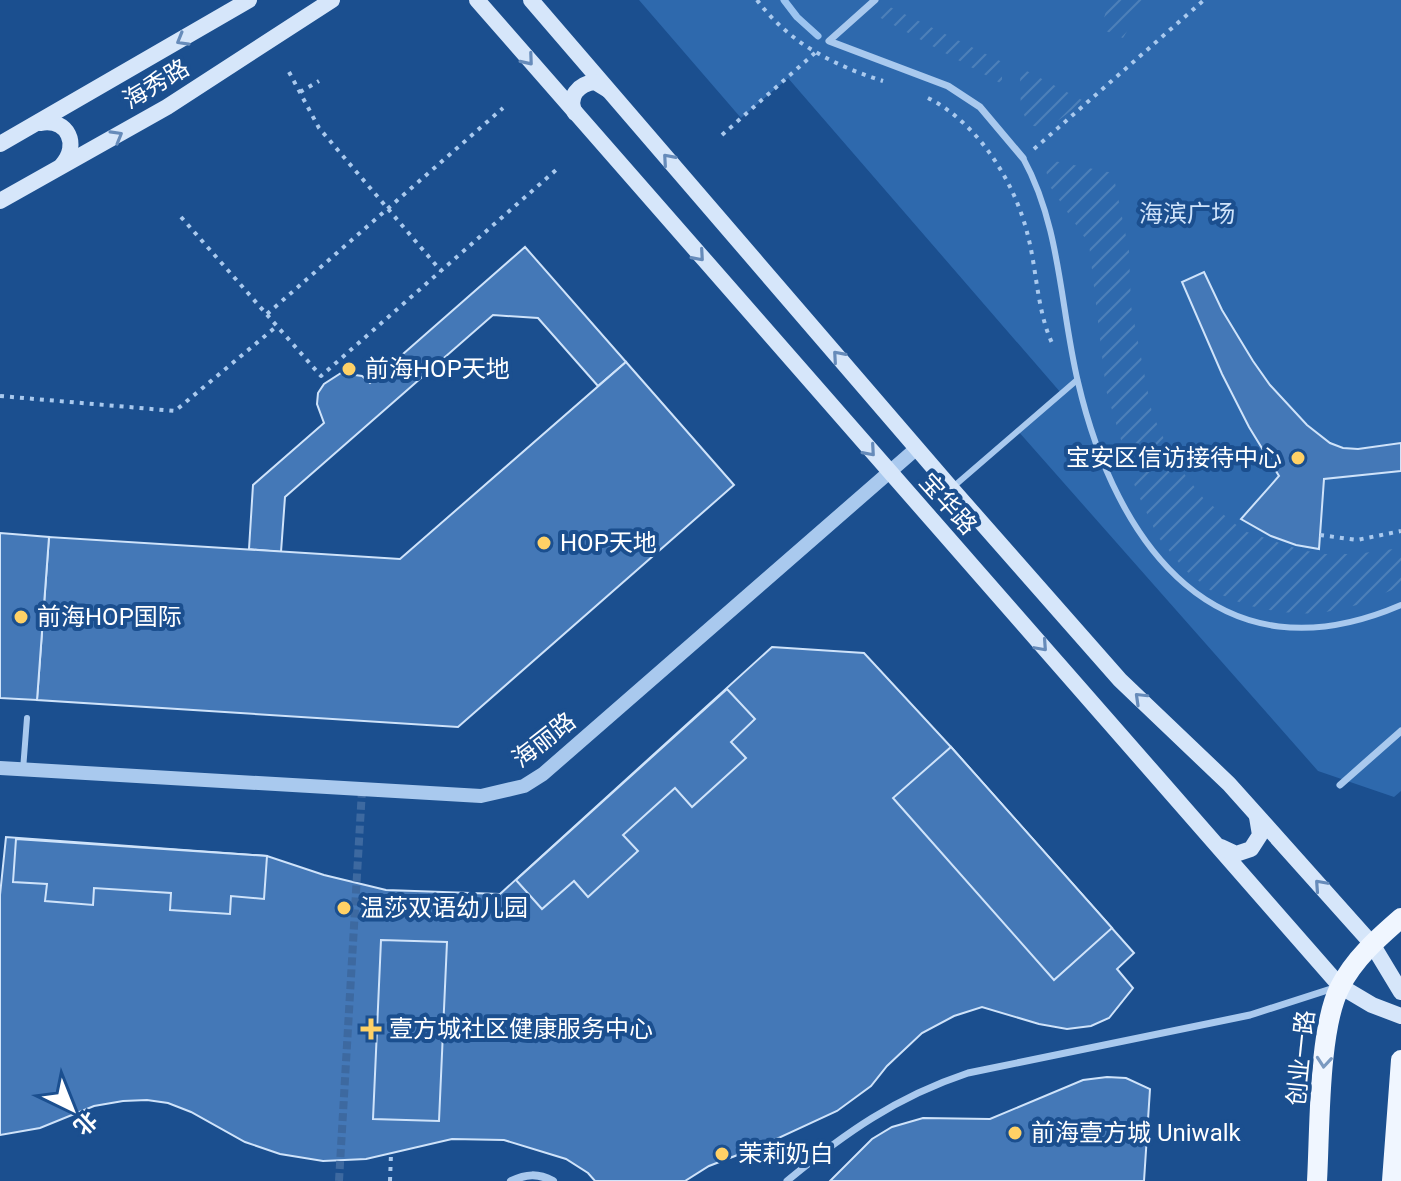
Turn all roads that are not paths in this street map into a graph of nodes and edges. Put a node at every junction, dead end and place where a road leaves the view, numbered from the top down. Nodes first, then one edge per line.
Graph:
1 (249, 0) edge
2 (332, 0) edge
3 (477, 0) edge
4 (531, 0) edge
5 (875, 0) edge
6 (609, 91) junction
7 (578, 117) junction
8 (36, 125) junction
9 (0, 144) edge
10 (1023, 158) joint
11 (58, 169) junction
12 (0, 201) edge
13 (1077, 380) junction
14 (917, 448) junction
15 (889, 473) junction
16 (951, 488) junction
17 (1401, 605) edge
18 (27, 718) dead end
19 (1401, 731) edge
20 (0, 768) edge
21 (23, 770) junction
22 (1340, 785) dead end
23 (1254, 812) junction
24 (1216, 844) junction
25 (1401, 918) edge
26 (1372, 944) junction
27 (1340, 986) junction
28 (1401, 992) edge
29 (1401, 1016) edge
30 (1401, 1060) edge
31 (511, 1181) edge
32 (553, 1181) edge
33 (787, 1181) edge
34 (1317, 1181) edge
35 (1392, 1181) edge

1 -> 8 main road, 海秀路
11 -> 2 main road, 海秀路
3 -> 7 main road, 宝华路
4 - 6 main road, 宝华路
5 - 10 street
6 - 7 main road
14 -> 6 main road, 宝华路
7 -> 15 main road, 宝华路
8 - 9 main road, 海秀路
8 - 11 main road
10 - 13 lane
11 - 12 main road, 海秀路
13 - 16 lane
13 - 17 lane
14 - 15 street, 海丽路
14 - 16 main road, 宝华路
15 - 21 street, 海丽路
15 -> 24 main road, 宝华路
23 -> 16 main road, 宝华路
18 - 21 lane
19 - 22 street
20 - 21 street, 海丽路
23 - 24 main road
26 -> 23 main road, 宝华路
24 - 27 main road, 宝华路
25 - 26 main road, 创业一路
26 - 27 main road, 创业一路
26 - 28 main road, 宝华路
27 - 29 main road, 宝华路
27 - 33 street
27 -> 34 main road, 创业一路
30 - 35 main road
31 - 32 street

